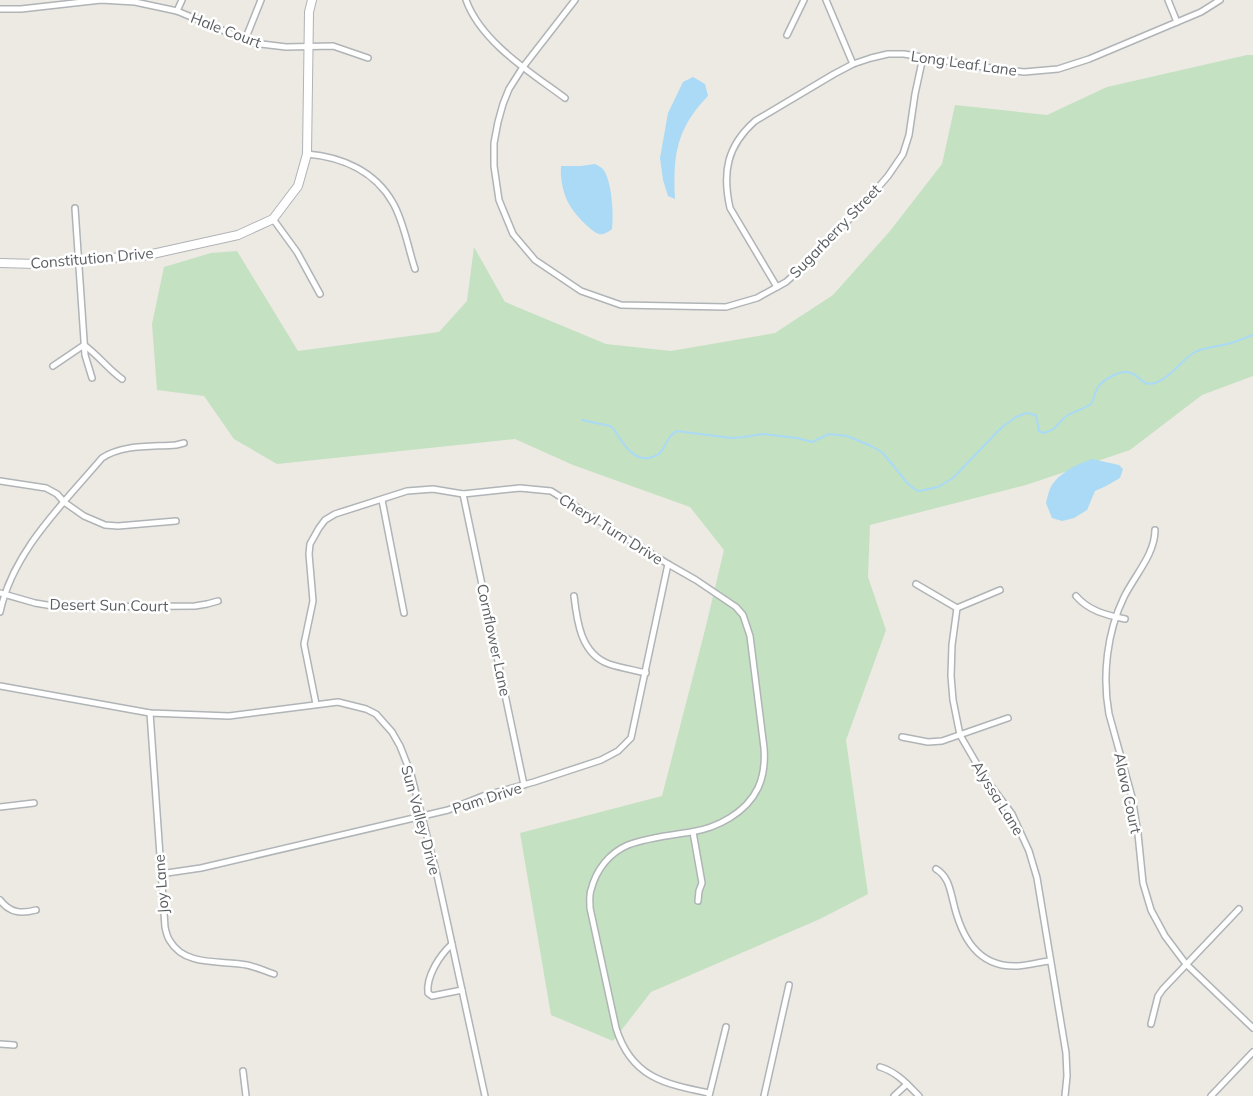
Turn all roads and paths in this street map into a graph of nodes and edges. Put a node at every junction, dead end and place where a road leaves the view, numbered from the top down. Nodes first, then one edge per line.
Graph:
1 (182, 0) edge
2 (261, 0) edge
3 (312, 0) edge
4 (466, 0) edge
5 (574, 0) edge
6 (804, 0) edge
7 (826, 0) edge
8 (1168, 0) edge
9 (1220, 0) edge
10 (67, 2) edge
11 (0, 9) edge
12 (177, 11) junction
13 (1177, 22) junction
14 (787, 34) dead end
15 (244, 40) junction
16 (310, 46) junction
17 (923, 57) junction
18 (368, 58) dead end
19 (853, 64) junction
20 (523, 67) junction
21 (565, 98) dead end
22 (307, 154) junction
23 (75, 208) dead end
24 (273, 219) junction
25 (78, 261) junction
26 (0, 262) edge
27 (414, 269) dead end
28 (777, 287) junction
29 (320, 294) dead end
30 (84, 345) junction
31 (53, 366) dead end
32 (92, 378) dead end
33 (122, 379) dead end
34 (184, 443) dead end
35 (0, 481) edge
36 (463, 494) junction
37 (382, 500) junction
38 (64, 502) junction
39 (176, 521) dead end
40 (1155, 530) dead end
41 (668, 564) junction
42 (916, 584) dead end
43 (1000, 590) dead end
44 (3, 593) edge
45 (574, 596) dead end
46 (1076, 596) dead end
47 (218, 601) dead end
48 (957, 608) junction
49 (0, 612) edge
50 (404, 613) dead end
51 (1116, 617) junction
52 (1125, 619) dead end
53 (646, 673) junction
54 (0, 686) edge
55 (316, 705) junction
56 (150, 713) junction
57 (1008, 718) dead end
58 (960, 735) junction
59 (902, 737) dead end
60 (524, 785) junction
61 (33, 803) dead end
62 (0, 807) edge
63 (422, 816) junction
64 (693, 832) junction
65 (936, 870) dead end
66 (160, 874) junction
67 (0, 900) edge
68 (698, 901) dead end
69 (1239, 909) dead end
70 (36, 910) dead end
71 (452, 944) junction
72 (1050, 961) junction
73 (1186, 964) junction
74 (274, 974) dead end
75 (789, 985) dead end
76 (462, 990) junction
77 (1151, 1024) dead end
78 (726, 1027) dead end
79 (1253, 1028) edge
80 (0, 1044) edge
81 (14, 1045) dead end
82 (1253, 1052) edge
83 (880, 1067) dead end
84 (243, 1071) dead end
85 (907, 1084) junction
86 (709, 1095) edge
87 (246, 1096) edge
88 (485, 1096) edge
89 (764, 1096) edge
90 (894, 1096) edge
91 (919, 1096) edge
92 (1065, 1096) edge
93 (1211, 1096) edge

1 - 12 street
2 - 15 street
3 - 16 street, Constitution Drive
4 - 20 street
5 - 20 street, Sugarberry Street
6 - 14 street
7 - 19 street
8 - 13 street
9 - 13 street, Long Leaf Lane
10 - 11 street, Hale Court
10 - 12 street, Hale Court
12 - 15 street, Hale Court
13 - 17 street, Long Leaf Lane
15 - 16 street, Hale Court
16 - 18 street, Hale Court
16 - 22 street, Constitution Drive
17 - 19 street, Long Leaf Lane
17 - 28 street, Sugarberry Street
19 - 28 street, Long Leaf Lane
20 - 21 street
20 - 28 street, Sugarberry Street
22 - 24 street, Constitution Drive
22 - 27 street
23 - 25 street
24 - 25 street, Constitution Drive
24 - 29 street
25 - 26 street, Constitution Drive
25 - 30 street
30 - 31 street
30 - 32 street
30 - 33 street
34 - 38 street
35 - 38 street
36 - 37 street, Cheryl Turn Drive
36 - 41 street, Cheryl Turn Drive
36 - 60 street, Cornflower Lane
37 - 50 street
37 - 55 street, Cheryl Turn Drive
38 - 39 street
38 - 44 street
40 - 51 street, Alava Court
41 - 53 street, Pam Drive
41 - 64 street, Cheryl Turn Drive
42 - 48 street
43 - 48 street
44 - 47 street, Desert Sun Court
44 - 49 street
45 - 53 street
46 - 51 street
48 - 58 street, Alyssa Lane
51 - 52 street
51 - 73 street, Alava Court
53 - 60 street, Pam Drive
54 - 56 street, Sun Valley Drive
55 - 56 street, Sun Valley Drive
55 - 63 street, Sun Valley Drive
56 - 66 street, Joy Lane
57 - 58 street
58 - 59 street
58 - 72 street, Alyssa Lane
60 - 63 street, Pam Drive
61 - 62 street
63 - 66 street, Pam Drive
63 - 71 street, Sun Valley Drive
64 - 68 street
64 - 86 street, Cheryl Turn Drive
65 - 72 street
66 - 74 street, Joy Lane
67 - 70 street
69 - 73 street
71 - 76 street, Sun Valley Drive
71 - 76 street
72 - 92 street, Alyssa Lane
73 - 77 street
73 - 79 street, Alava Court
75 - 89 street
76 - 88 street, Sun Valley Drive
78 - 86 street
80 - 81 street
82 - 93 street
83 - 85 street
84 - 87 street
85 - 90 street
85 - 91 street

